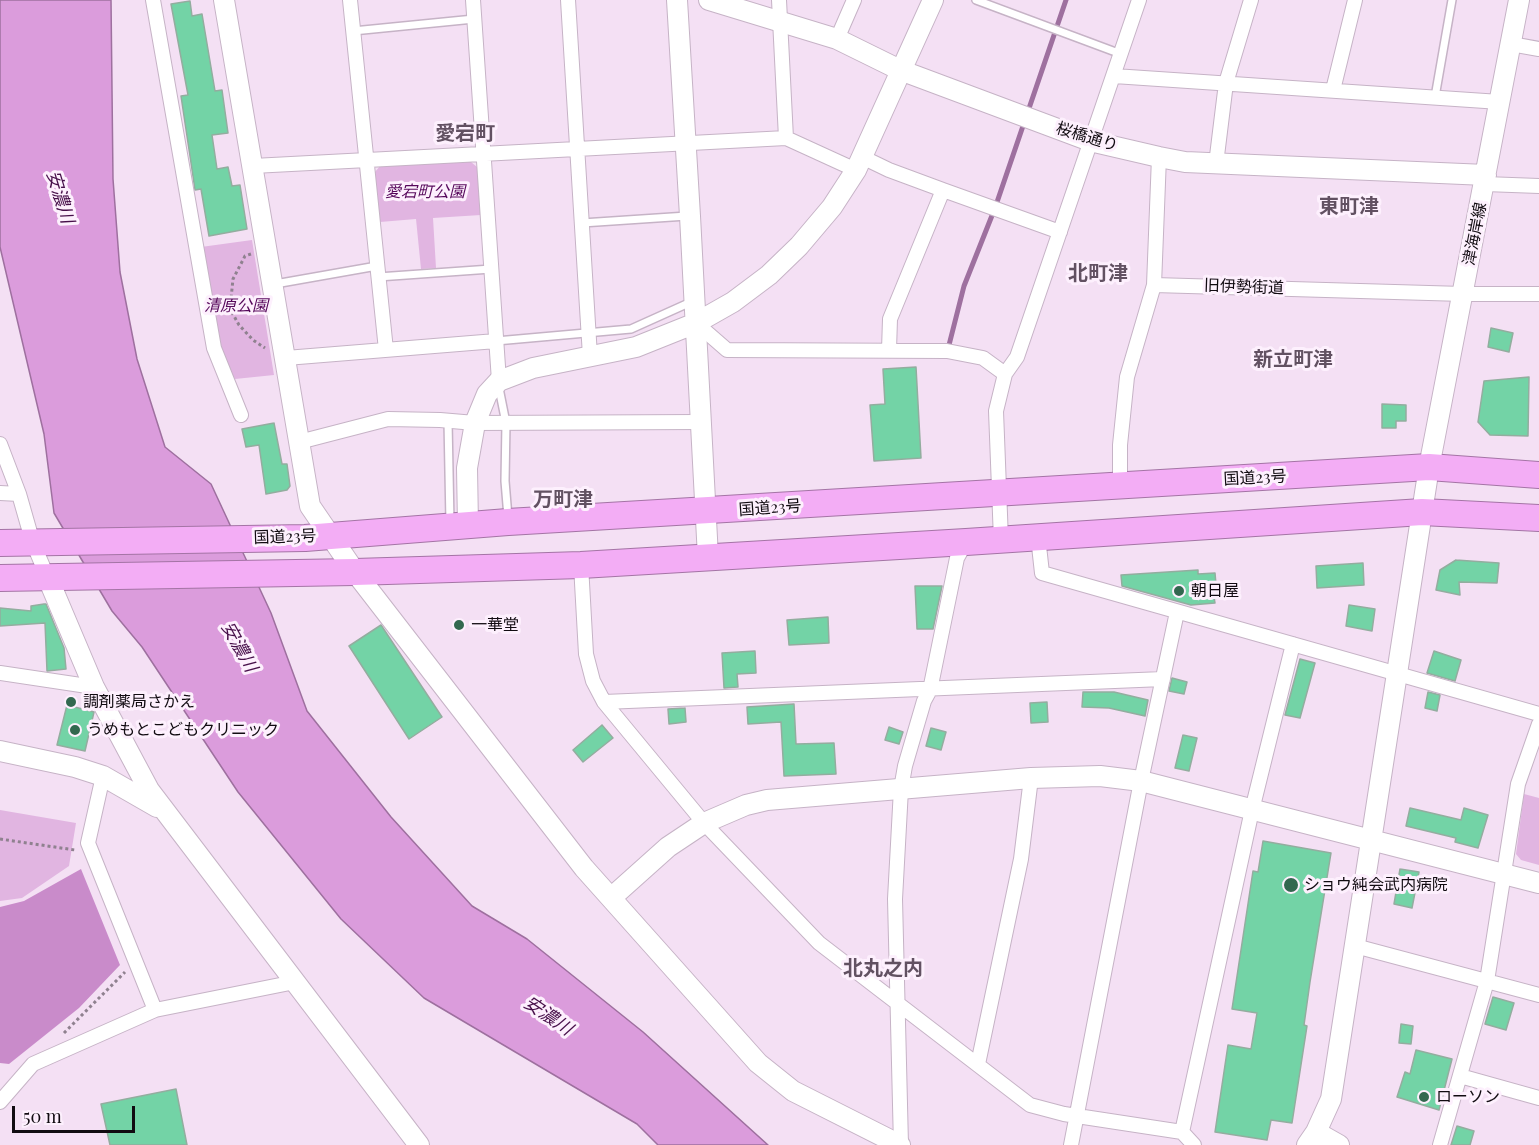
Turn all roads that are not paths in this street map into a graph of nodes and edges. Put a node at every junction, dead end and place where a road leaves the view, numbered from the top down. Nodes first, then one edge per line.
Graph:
1 (153, 0) edge
2 (224, 0) edge
3 (350, 0) edge
4 (473, 0) edge
5 (568, 0) edge
6 (676, 0) edge
7 (709, 0) edge
8 (779, 0) edge
9 (854, 0) edge
10 (933, 0) edge
11 (976, 0) edge
12 (1139, 0) edge
13 (1251, 0) edge
14 (1355, 0) edge
15 (1452, 0) edge
16 (1519, 0) edge
17 (474, 19) junction
18 (780, 21) junction
19 (353, 31) junction
20 (837, 39) junction
21 (1511, 44) junction
22 (1539, 49) edge
23 (1121, 54) junction
24 (900, 70) junction
25 (1114, 76) junction
26 (1226, 83) junction
27 (1333, 90) junction
28 (1435, 97) junction
29 (1500, 102) junction
30 (786, 138) junction
31 (1090, 141) junction
32 (686, 143) junction
33 (578, 148) junction
34 (483, 154) junction
35 (1159, 157) junction
36 (366, 159) junction
37 (859, 164) junction
38 (1215, 164) junction
39 (253, 166) junction
40 (1486, 180) junction
41 (1539, 186) edge
42 (943, 190) junction
43 (690, 216) junction
44 (582, 223) junction
45 (1060, 232) junction
46 (491, 269) junction
47 (378, 272) junction
48 (273, 285) junction
49 (1154, 285) junction
50 (1463, 294) junction
51 (1539, 294) edge
52 (695, 301) junction
53 (696, 323) junction
54 (588, 334) junction
55 (496, 341) junction
56 (386, 350) junction
57 (889, 350) junction
58 (278, 353) junction
59 (590, 357) junction
60 (1005, 374) junction
61 (499, 381) junction
62 (241, 415) dead end
63 (448, 421) junction
64 (700, 422) junction
65 (475, 423) junction
66 (506, 423) junction
67 (299, 442) junction
68 (0, 444) edge
69 (1429, 467) junction
70 (1539, 475) edge
71 (1120, 486) junction
72 (0, 493) edge
73 (999, 493) junction
74 (19, 494) junction
75 (705, 512) junction
76 (1422, 512) junction
77 (1539, 518) edge
78 (508, 522) junction
79 (459, 526) junction
80 (317, 537) junction
81 (1038, 537) junction
82 (1001, 540) junction
83 (37, 542) junction
84 (966, 542) junction
85 (0, 543) edge
86 (708, 557) junction
87 (581, 565) junction
88 (345, 572) junction
89 (52, 576) junction
90 (0, 578) edge
91 (1177, 612) junction
92 (1293, 644) junction
93 (0, 673) edge
94 (1396, 674) junction
95 (1163, 679) junction
96 (94, 687) junction
97 (930, 690) junction
98 (604, 702) junction
99 (1539, 714) edge
100 (1539, 724) edge
101 (0, 751) edge
102 (103, 776) junction
103 (1030, 778) junction
104 (1141, 781) junction
105 (902, 789) junction
106 (1252, 810) junction
107 (164, 811) junction
108 (704, 823) junction
109 (1371, 840) junction
110 (1504, 874) junction
111 (1539, 883) edge
112 (612, 898) junction
113 (1355, 946) junction
114 (1487, 981) junction
115 (295, 982) junction
116 (1539, 994) edge
117 (898, 1004) junction
118 (155, 1010) junction
119 (978, 1065) junction
120 (1460, 1076) junction
121 (1539, 1098) edge
122 (0, 1102) edge
123 (1077, 1115) junction
124 (1182, 1132) junction
125 (1312, 1138) edge
126 (419, 1145) edge
127 (901, 1145) edge
128 (1071, 1145) edge
129 (1194, 1145) edge
130 (1339, 1145) edge
131 (1440, 1145) edge

1 - 62 street
2 - 39 street
3 - 19 street
4 - 17 street
5 - 33 street
6 - 32 street
7 - 18 street, 桜橋通り
8 - 18 street
9 - 20 street
10 - 24 street
11 - 23 lane
12 - 23 street
13 - 26 street
14 - 27 street
15 - 28 lane
16 - 21 street, 津海岸線
17 - 19 lane
17 - 34 street
18 - 20 street, 桜橋通り
18 - 30 street
19 - 36 street
20 - 24 street, 桜橋通り
21 - 22 street
21 - 29 street, 津海岸線
23 - 25 street
24 - 31 street, 桜橋通り
24 - 37 street
25 - 26 street
25 - 31 street
26 - 27 street
26 - 38 street
27 - 28 street
28 - 29 street
29 - 40 street, 津海岸線
30 - 32 street
30 - 37 street
31 - 35 street, 桜橋通り
31 - 45 street
32 - 33 street
32 - 43 street
33 - 34 street
33 - 44 street
34 - 36 street
34 - 46 street
35 - 38 street, 桜橋通り
35 - 49 street
36 - 39 street
36 - 47 street
37 - 42 street
37 - 53 street
38 - 40 street, 桜橋通り
39 - 48 street
40 - 41 street
40 - 50 street, 津海岸線
42 - 45 street
42 - 57 street
43 - 44 lane
43 - 52 street
44 - 54 street
45 - 60 street
46 - 47 lane
46 - 55 street
47 - 48 lane
47 - 56 street
48 - 58 street
49 - 50 street, 旧伊勢街道
49 - 71 street
50 - 51 street, 旧伊勢街道
50 - 69 street, 津海岸線
52 - 53 street
52 - 54 lane
53 - 57 street
53 - 59 street
53 - 64 street
54 - 55 lane
54 - 59 street
55 - 56 street
55 - 61 street
56 - 58 street
57 - 60 street
58 - 67 street
59 - 61 street
60 - 73 street
61 - 65 street
61 - 66 lane
63 - 65 street
63 - 67 street
63 - 79 lane
64 - 66 street
64 - 75 street
65 - 66 street
65 - 79 street
66 - 78 lane
67 - 80 street
68 - 74 street
69 - 70 highway, 国道23号
69 - 71 highway, 国道23号
69 - 76 street, 津海岸線
71 - 73 highway, 国道23号
72 - 74 street
73 - 75 highway, 国道23号
73 - 82 street
74 - 83 street
75 - 78 highway, 国道23号
75 - 86 street
76 - 77 highway
76 - 81 highway
76 - 94 street, 津海岸線
78 - 79 highway, 国道23号
79 - 80 highway, 国道23号
80 - 83 highway, 国道23号
80 - 88 street
81 - 82 highway
81 - 91 street
82 - 84 highway
83 - 85 highway, 国道23号
83 - 89 street
84 - 86 highway
84 - 97 street
86 - 87 highway
87 - 88 highway
87 - 98 street
88 - 89 highway
88 - 112 street
89 - 90 highway
89 - 96 street
91 - 92 street
91 - 95 street
92 - 94 street
92 - 106 street
93 - 96 street
94 - 99 street
94 - 109 street, 津海岸線
95 - 97 street
95 - 104 street
96 - 107 street
97 - 98 street
97 - 105 street
98 - 108 street
100 - 110 street
101 - 102 street
102 - 107 street
102 - 118 street
103 - 104 street
103 - 105 street
103 - 119 street
104 - 106 street
104 - 123 street
105 - 108 street
105 - 117 street
106 - 109 street
106 - 124 street
107 - 115 street
108 - 112 street
108 - 117 street
109 - 110 street
109 - 113 street, 津海岸線
110 - 111 street
110 - 114 street
112 - 127 street
113 - 114 street
113 - 125 street, 津海岸線
114 - 116 street
114 - 120 street
115 - 118 street
115 - 126 street
117 - 119 street
117 - 127 street
118 - 122 street
119 - 123 street
120 - 121 street
120 - 131 street
123 - 124 street
123 - 128 street
124 - 129 street
125 - 130 street

